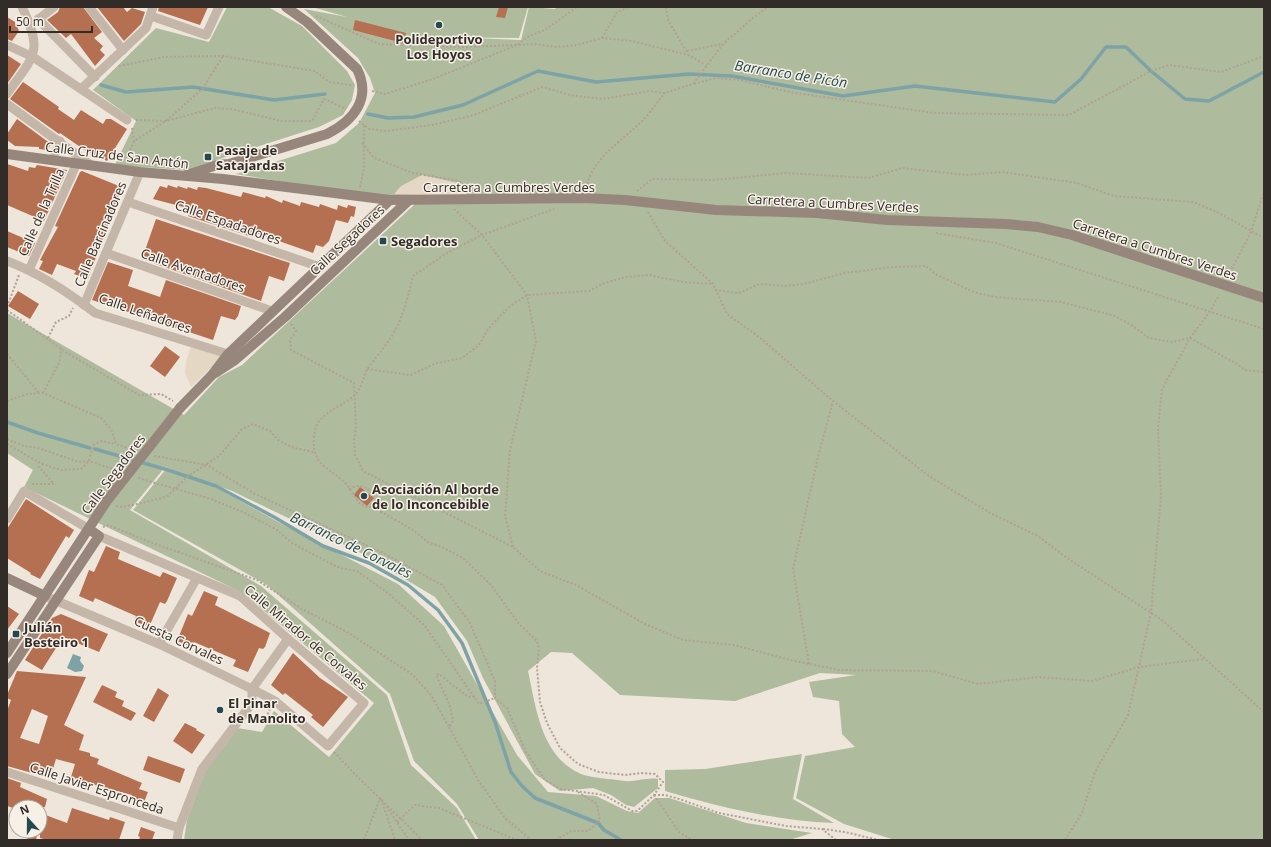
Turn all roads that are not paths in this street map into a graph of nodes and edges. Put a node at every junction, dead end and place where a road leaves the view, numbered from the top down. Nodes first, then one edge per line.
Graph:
1 (22, 7) edge
2 (54, 7) edge
3 (89, 7) edge
4 (219, 7) edge
5 (289, 7) edge
6 (152, 12) edge
7 (38, 19) junction
8 (30, 25) junction
9 (7, 45) edge
10 (122, 50) junction
11 (33, 57) junction
12 (94, 77) junction
13 (81, 90) junction
14 (7, 94) edge
15 (7, 104) edge
16 (127, 120) road end
17 (60, 141) junction
18 (7, 154) edge
19 (53, 160) junction
20 (77, 163) junction
21 (229, 164) junction
22 (217, 165) junction
23 (92, 166) junction
24 (140, 172) junction
25 (181, 176) junction
26 (212, 178) junction
27 (223, 179) junction
28 (390, 200) junction
29 (408, 200) junction
30 (128, 202) junction
31 (106, 253) junction
32 (7, 261) edge
33 (320, 267) junction
34 (26, 269) junction
35 (1264, 298) edge
36 (84, 305) junction
37 (272, 311) junction
38 (232, 357) junction
39 (7, 519) edge
40 (88, 529) junction
41 (100, 536) junction
42 (7, 578) edge
43 (197, 578) junction
44 (45, 596) junction
45 (57, 600) junction
46 (288, 639) junction
47 (159, 644) junction
48 (7, 653) edge
49 (7, 674) edge
50 (252, 689) junction
51 (328, 746) joint
52 (7, 772) edge
53 (179, 828) junction
54 (177, 840) edge

1 - 8 street
2 - 7 street
3 - 10 street
4 - 6 street
5 - 21 street
6 - 10 street
7 - 8 street
7 - 12 street
8 - 11 street
9 - 11 street
10 - 12 street
11 - 13 street
11 - 14 street
12 - 13 street
13 - 16 street
15 - 17 street
17 - 19 street
17 - 23 street
18 - 19 street, Calle Cruz de San Antón
19 - 20 street, Calle Cruz de San Antón
20 - 23 street, Calle Cruz de San Antón
20 - 34 street, Calle de la Trilla
21 - 22 street
21 - 27 street
22 - 25 street
22 - 26 street
23 - 24 street, Calle Cruz de San Antón
24 - 25 street, Calle Cruz de San Antón
24 - 30 street, Calle Barcinadores
25 - 26 street, Calle Cruz de San Antón
26 - 27 street, Calle Cruz de San Antón
27 - 28 street, Calle Cruz de San Antón
28 - 29 street, Carretera a Cumbres Verdes
28 - 33 street, Calle Segadores
29 - 35 street, Carretera a Cumbres Verdes
29 - 38 street, Calle Segadores
30 - 31 street, Calle Barcinadores
30 - 33 street, Calle Espadadores
31 - 36 street, Calle Barcinadores
31 - 37 street, Calle Aventadores
32 - 34 street, Calle Leñadores
33 - 37 street, Calle Segadores
34 - 36 street, Calle Leñadores
36 - 38 street, Calle Leñadores
37 - 38 street, Calle Segadores
38 - 40 street, Calle Segadores, bridge
39 - 40 street
40 - 41 street
40 - 44 street, Calle Segadores
41 - 43 street, Calle Mirador de Corvales
41 - 45 street
42 - 44 street, Cuesta Corvales
43 - 46 street, Calle Mirador de Corvales
43 - 47 street
44 - 45 street, Cuesta Corvales
44 - 48 street, Calle Segadores
45 - 47 street, Cuesta Corvales
45 - 49 street
46 - 50 street
46 - 51 street, Calle Mirador de Corvales
47 - 50 street, Cuesta Corvales
50 - 51 street, Cuesta Corvales
50 - 53 street
52 - 53 street, Calle Javier Espronceda
53 - 54 street

